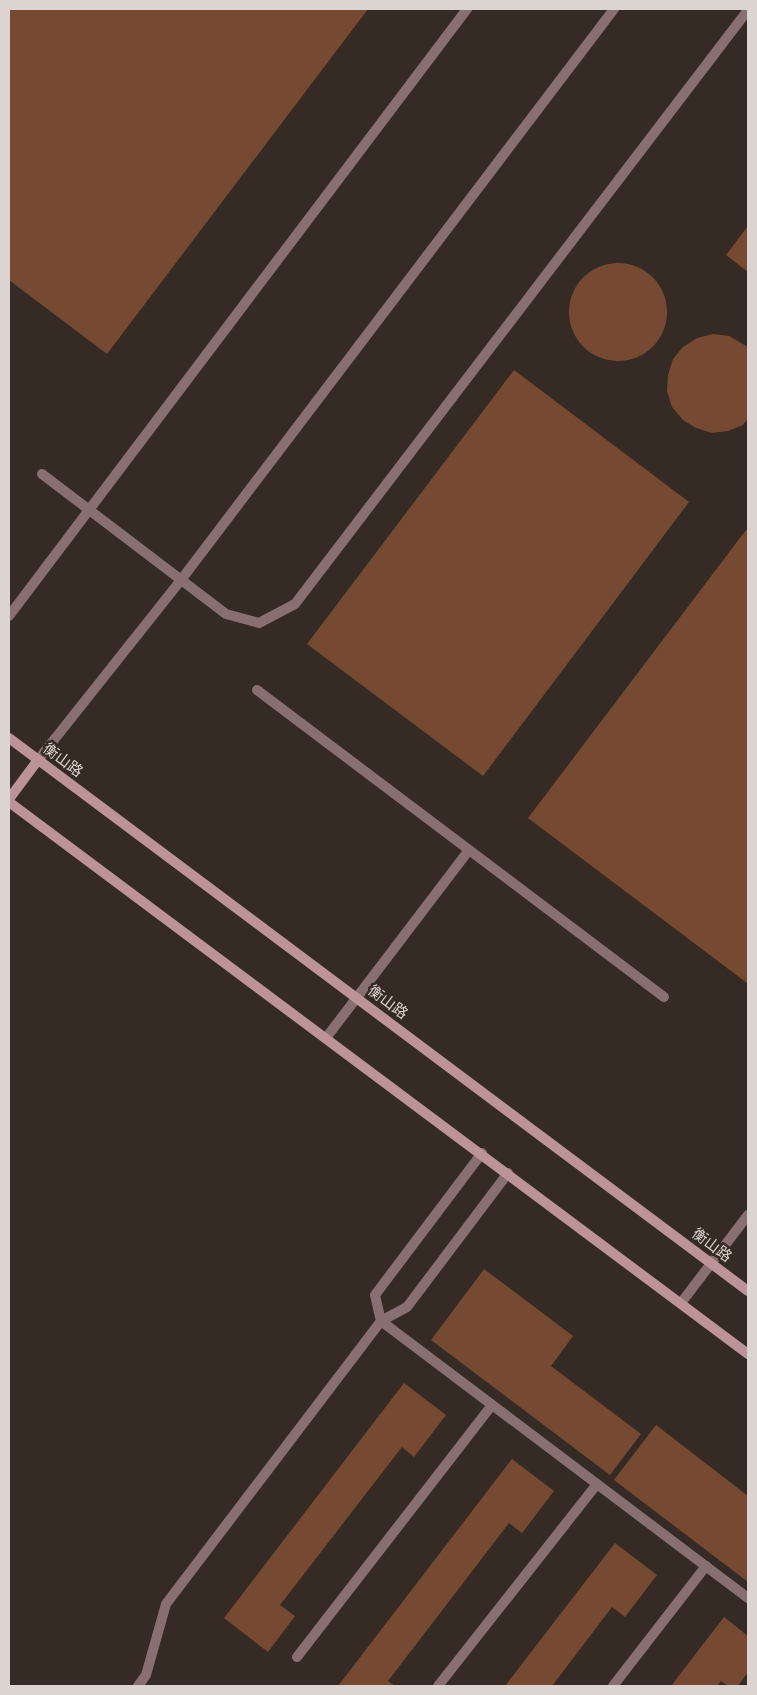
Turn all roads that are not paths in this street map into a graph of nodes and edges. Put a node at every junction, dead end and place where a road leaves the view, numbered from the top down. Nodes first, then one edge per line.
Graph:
1 (467, 9) edge
2 (614, 9) edge
3 (748, 10) edge
4 (42, 474) dead end
5 (89, 510) junction
6 (180, 580) junction
7 (9, 616) edge
8 (257, 690) dead end
9 (9, 738) edge
10 (38, 760) junction
11 (9, 801) edge
12 (469, 850) junction
13 (357, 997) junction
14 (664, 997) dead end
15 (326, 1038) junction
16 (482, 1153) junction
17 (508, 1173) junction
18 (748, 1215) edge
19 (711, 1264) junction
20 (748, 1292) edge
21 (681, 1303) junction
22 (381, 1321) junction
23 (748, 1354) edge
24 (492, 1405) junction
25 (597, 1484) junction
26 (706, 1566) junction
27 (748, 1598) edge
28 (297, 1657) dead end
29 (138, 1686) edge
30 (438, 1686) edge
31 (613, 1686) edge

1 - 5 street
2 - 6 street
3 - 6 street
4 - 5 street
5 - 6 street
5 - 7 street
6 - 10 street
8 - 12 street
9 - 10 street, 衡山路
10 - 11 street
10 - 13 street, 衡山路
11 - 15 street
12 - 13 street
12 - 14 street
13 - 15 street
13 - 19 street, 衡山路
15 - 16 street
16 - 17 street
16 - 22 street
17 - 21 street
17 - 22 street
18 - 19 street
19 - 20 street, 衡山路
19 - 21 street
21 - 23 street
22 - 24 street
22 - 29 street
24 - 25 street
24 - 28 street
25 - 26 street
25 - 30 street
26 - 27 street
26 - 31 street

